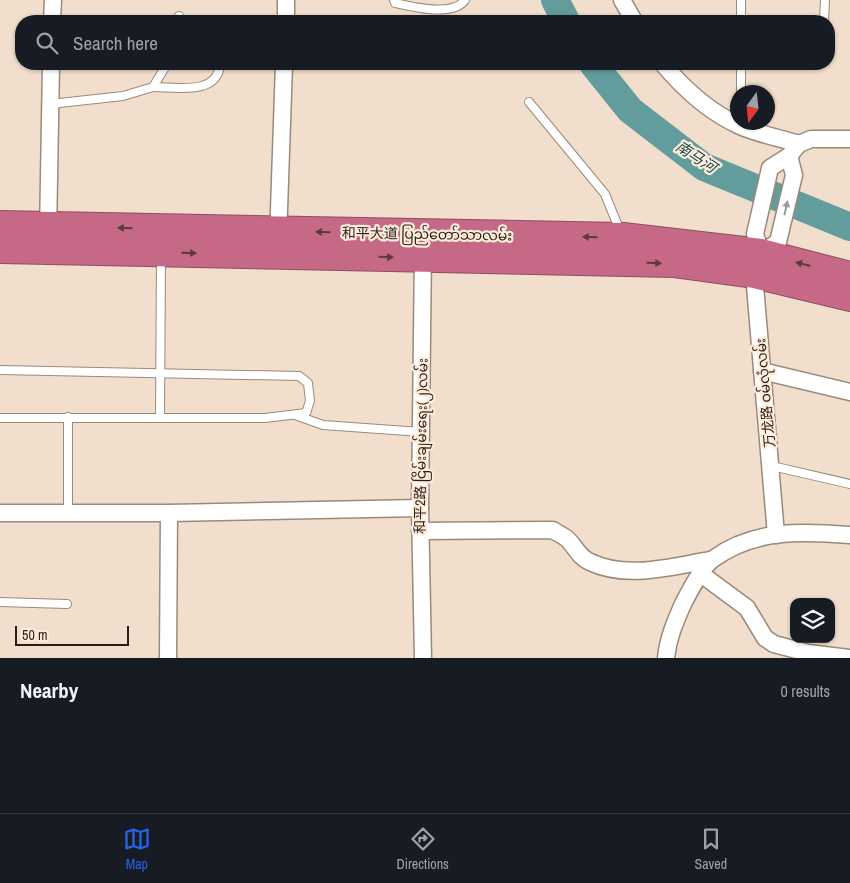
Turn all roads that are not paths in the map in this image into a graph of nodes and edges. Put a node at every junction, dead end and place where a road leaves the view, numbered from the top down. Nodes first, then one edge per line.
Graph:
1 (53, 0) edge
2 (286, 0) edge
3 (394, 0) edge
4 (433, 0) edge
5 (464, 0) edge
6 (622, 0) edge
7 (637, 0) edge
8 (741, 0) edge
9 (824, 0) edge
10 (433, 9) junction
11 (52, 15) edge
12 (286, 15) edge
13 (631, 15) edge
14 (636, 15) edge
15 (741, 15) edge
16 (824, 15) edge
17 (51, 70) edge
18 (163, 70) edge
19 (218, 70) edge
20 (284, 70) edge
21 (669, 70) edge
22 (741, 70) edge
23 (741, 85) edge
24 (153, 87) junction
25 (529, 102) dead end
26 (50, 104) junction
27 (730, 118) edge
28 (753, 130) edge
29 (850, 139) edge
30 (794, 150) junction
31 (0, 225) edge
32 (623, 237) junction
33 (49, 238) junction
34 (163, 241) junction
35 (278, 243) junction
36 (423, 246) junction
37 (0, 249) edge
38 (762, 251) junction
39 (850, 276) edge
40 (850, 297) edge
41 (0, 370) edge
42 (762, 372) junction
43 (160, 374) junction
44 (850, 392) edge
45 (294, 414) junction
46 (160, 416) junction
47 (68, 417) junction
48 (0, 418) edge
49 (421, 432) junction
50 (772, 466) junction
51 (850, 484) edge
52 (420, 508) junction
53 (0, 513) edge
54 (68, 513) junction
55 (169, 513) junction
56 (420, 531) junction
57 (776, 535) junction
58 (850, 535) edge
59 (711, 560) junction
60 (701, 574) junction
61 (0, 602) edge
62 (67, 604) dead end
63 (168, 658) edge
64 (423, 658) edge
65 (666, 658) edge
66 (842, 658) edge

1 - 11 street
2 - 12 street
3 - 10 lane
4 - 10 lane
5 - 10 lane
6 - 13 street
7 - 14 street
8 - 15 lane
9 - 16 lane
17 - 26 street
18 - 24 lane
19 - 24 lane
20 - 35 street
21 - 27 street
22 - 23 lane
24 - 26 lane
25 - 32 lane
26 - 33 street
28 - 30 street
29 - 30 street
38 -> 30 street
30 - 38 street
31 - 33 highway, 和平大道 ပြည်တော်သာလမ်း
32 -> 36 highway, 和平大道 ပြည်တော်သာလမ်း
32 - 38 highway, 和平大道 ပြည်တော်သာလမ်း
33 - 34 highway, 和平大道 ပြည်တော်သာလမ်း
33 - 37 highway, 和平大道 ပြည်တော်သာလမ်း
34 - 35 highway, 和平大道 ပြည်တော်သာလမ်း
34 - 43 lane
35 - 36 highway, 和平大道 ပြည်တော်သာလမ်း
36 -> 38 highway, 和平大道 ပြည်တော်သာလမ်း
36 - 49 street, 和平2路 ငြိမ်းချမ်းရေး(၂)လမ်း
39 -> 38 highway, 和平大道 ပြည်တော်သာလမ်း
38 - 40 highway, 和平大道 ပြည်တော်သာလမ်း
38 - 42 street, 万龙路 ဝမ်လုံလမ်း
41 - 43 lane
42 - 44 street
42 - 50 street, 万龙路 ဝမ်လုံလမ်း
43 - 45 lane
43 - 46 lane
45 - 46 lane
45 - 49 lane
46 - 47 lane
47 - 48 lane
47 - 54 lane
49 - 52 street, 和平2路 ငြိမ်းချမ်းရေး(၂)လမ်း
50 - 51 lane
50 - 57 street, 万龙路 ဝမ်လုံလမ်း
52 - 55 street
52 - 56 street, 和平2路 ငြိမ်းချမ်းရေး(၂)လမ်း
53 - 54 street
54 - 55 street
55 - 63 street
56 - 59 street
56 - 64 street, 和平2路 ငြိမ်းချမ်းရေး(၂)လမ်း
57 - 58 street
57 - 59 street
59 - 60 street
60 - 65 street
60 - 66 street
61 - 62 lane

